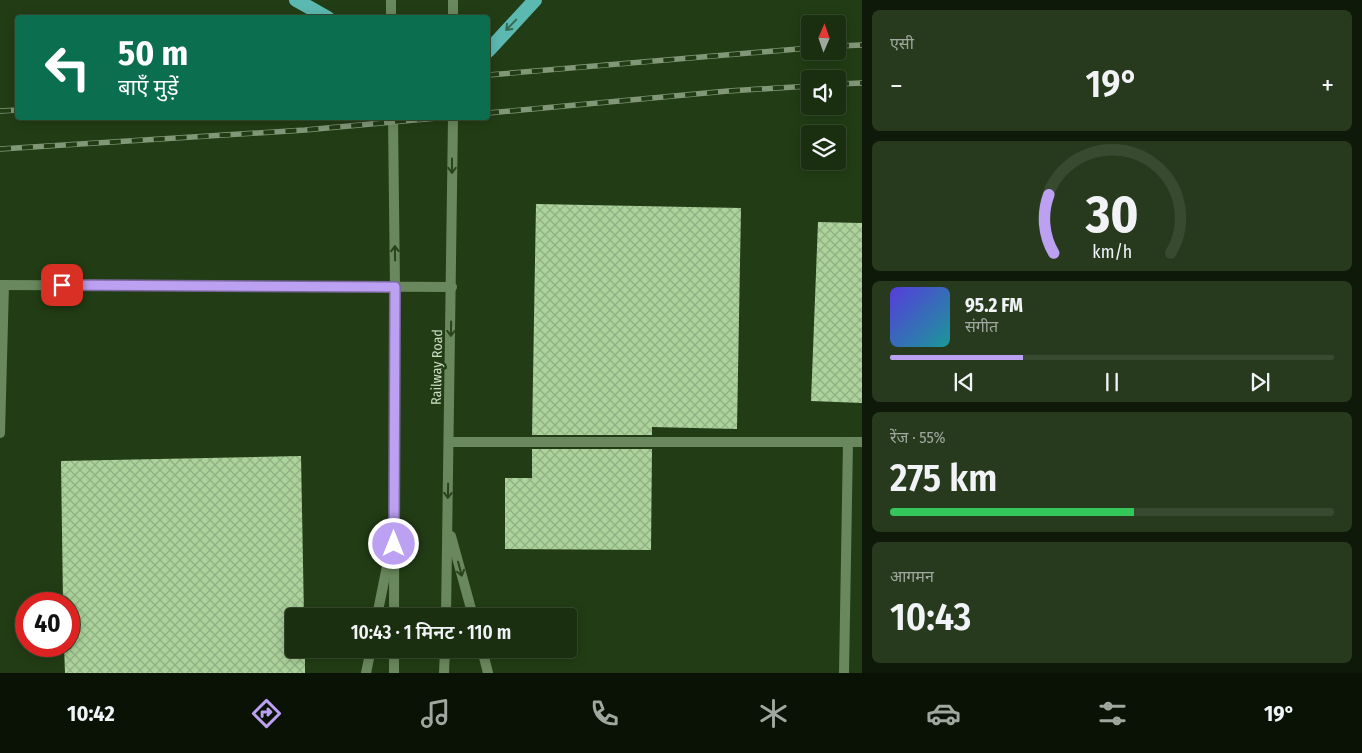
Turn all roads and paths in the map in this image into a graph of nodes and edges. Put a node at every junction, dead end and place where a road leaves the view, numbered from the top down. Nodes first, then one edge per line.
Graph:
1 (296, 0) edge
2 (391, 0) edge
3 (453, 0) edge
4 (535, 0) edge
5 (323, 15) edge
6 (391, 15) edge
7 (453, 15) edge
8 (490, 49) edge
9 (393, 120) edge
10 (453, 120) edge
11 (2, 285) edge
12 (395, 287) junction
13 (452, 287) junction
14 (0, 433) edge
15 (449, 442) junction
16 (848, 442) junction
17 (862, 442) edge
18 (448, 523) junction
19 (395, 526) junction
20 (379, 608) edge
21 (394, 608) edge
22 (446, 608) edge
23 (471, 608) edge
24 (369, 658) edge
25 (394, 658) edge
26 (445, 658) edge
27 (484, 658) edge
28 (366, 673) edge
29 (394, 673) edge
30 (444, 673) edge
31 (488, 673) edge
32 (844, 673) edge

1 - 5 highway
2 - 6 street
3 - 7 street
4 -> 8 highway
12 -> 9 street
10 -> 13 street, Railway Road
11 - 12 street
11 - 14 street
12 - 13 street
12 - 19 street
13 -> 15 street, Railway Road
15 - 16 street
15 -> 18 street, Railway Road
16 - 17 street
16 - 32 street
18 - 22 street, Railway Road
18 -> 23 street
19 - 20 street
19 - 21 street
24 - 28 street
25 - 29 street
26 - 30 street
27 - 31 street

